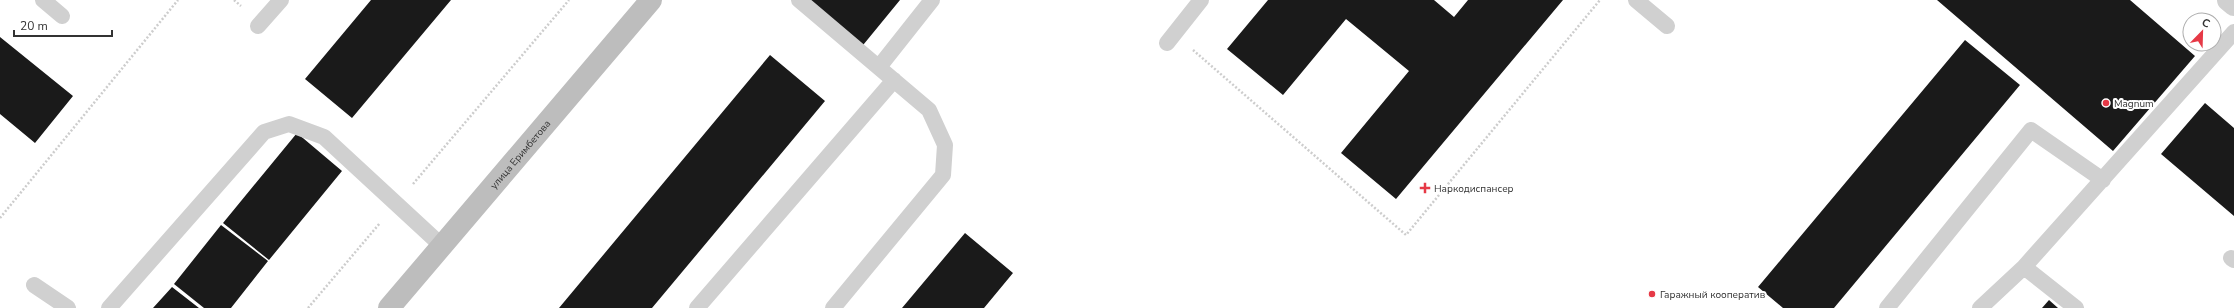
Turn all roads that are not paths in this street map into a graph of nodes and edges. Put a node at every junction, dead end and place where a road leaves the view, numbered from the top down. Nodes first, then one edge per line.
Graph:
1 (43, 0) edge
2 (280, 0) edge
3 (651, 0) edge
4 (799, 0) edge
5 (932, 0) edge
6 (1201, 0) edge
7 (1636, 0) edge
8 (2228, 0) edge
9 (2234, 5) edge
10 (62, 16) dead end
11 (258, 26) dead end
12 (1667, 26) dead end
13 (2234, 32) edge
14 (1170, 38) road end
15 (879, 67) junction
16 (894, 80) junction
17 (2103, 180) junction
18 (442, 246) junction
19 (2024, 267) junction
20 (34, 285) dead end
21 (68, 308) edge
22 (109, 308) edge
23 (389, 308) edge
24 (698, 308) edge
25 (833, 308) edge
26 (1886, 308) edge
27 (1980, 308) edge
28 (2076, 308) edge

1 - 10 lane
2 - 11 lane
3 - 18 street, улица Еримбетова
4 - 15 lane
5 - 15 lane
6 - 14 lane
7 - 12 lane
8 - 9 street
13 - 17 lane
15 - 16 lane
16 - 24 lane
16 - 25 lane
17 - 19 lane
17 - 26 lane
18 - 22 lane
18 - 23 street, улица Еримбетова
19 - 27 lane
19 - 28 lane
20 - 21 lane

